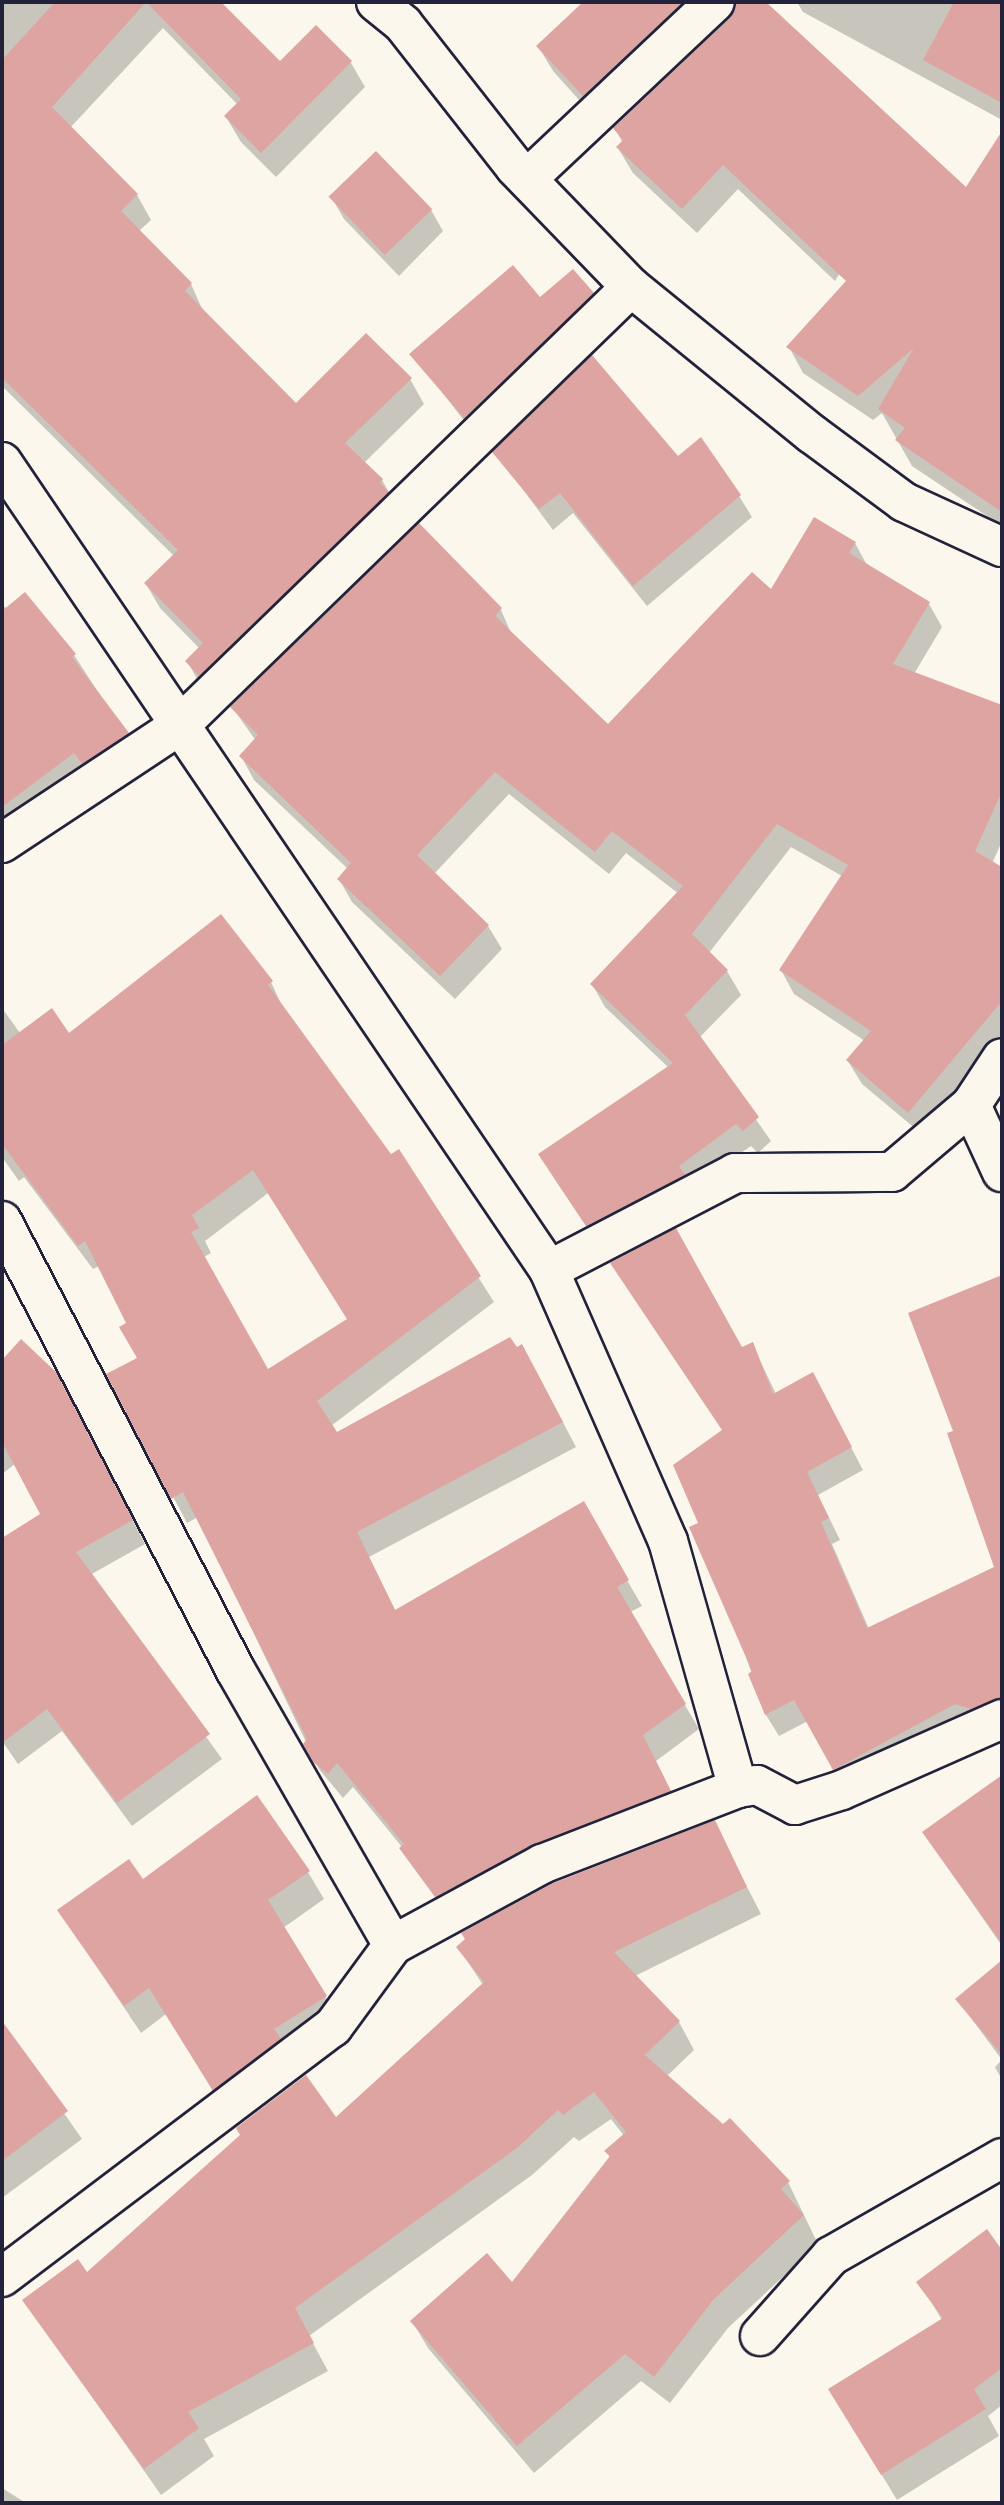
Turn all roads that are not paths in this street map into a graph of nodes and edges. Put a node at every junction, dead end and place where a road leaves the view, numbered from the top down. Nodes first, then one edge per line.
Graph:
1 (376, 2) edge
2 (715, 2) edge
3 (527, 178) junction
4 (631, 287) junction
5 (2, 462) edge
6 (1002, 547) edge
7 (179, 726) junction
8 (2, 843) edge
9 (1002, 1058) edge
10 (971, 1105) junction
11 (1002, 1172) edge
12 (2, 1221) edge
13 (549, 1270) junction
14 (1002, 1719) edge
15 (738, 1788) junction
16 (393, 1945) junction
17 (1002, 2158) edge
18 (2, 2277) edge
19 (760, 2336) dead end

1 - 3 street
2 - 3 street
3 - 4 street
4 - 6 street
4 - 7 street
5 - 7 street
7 - 8 street
7 - 13 street
9 - 10 street
10 - 11 street
10 - 13 street
12 - 16 street
13 - 15 street
14 - 15 street
15 - 16 street
16 - 18 street
17 - 19 street

